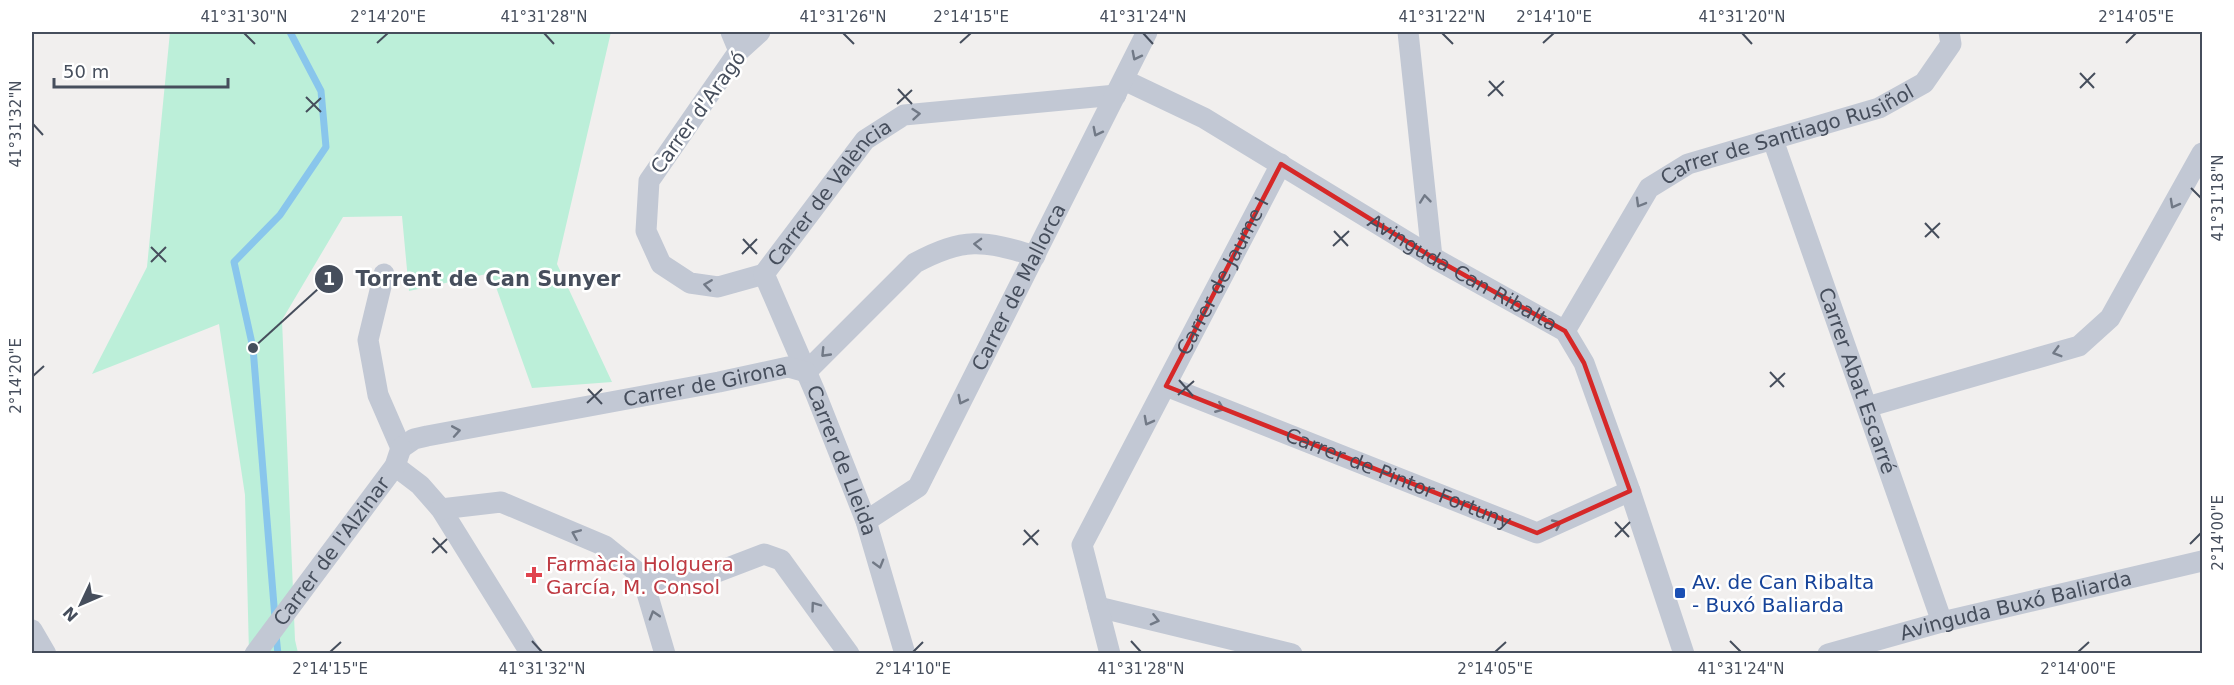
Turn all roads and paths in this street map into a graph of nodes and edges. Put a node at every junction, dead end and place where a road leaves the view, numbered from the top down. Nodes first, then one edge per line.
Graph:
1 (731, 32) edge
2 (760, 32) edge
3 (1147, 32) edge
4 (1408, 32) edge
5 (1949, 32) edge
6 (739, 51) junction
7 (1120, 88) junction
8 (1773, 140) junction
9 (2202, 153) edge
10 (1281, 164) junction
11 (1035, 256) junction
12 (1432, 257) junction
13 (384, 274) dead end
14 (764, 274) junction
15 (1565, 331) junction
16 (806, 372) junction
17 (1166, 386) junction
18 (1866, 407) junction
19 (398, 457) junction
20 (1630, 491) junction
21 (441, 509) junction
22 (866, 521) junction
23 (2202, 561) edge
24 (642, 576) junction
25 (1098, 607) junction
26 (1942, 622) junction
27 (32, 630) edge
28 (46, 654) edge
29 (255, 654) edge
30 (531, 654) edge
31 (665, 654) edge
32 (849, 654) edge
33 (905, 654) edge
34 (1110, 654) edge
35 (1292, 654) edge
36 (1684, 654) edge
37 (1828, 654) edge

1 - 6 street
2 - 6 street, Carrer d'Aragó
3 -> 7 street, Carrer de Mallorca
12 -> 4 street
5 - 8 street, Carrer de Santiago Rusiñol
14 -> 6 street, Carrer d'Aragó
7 - 10 street, Avinguda Can Ribalta
7 -> 11 street, Carrer de Mallorca
14 -> 7 street, Carrer de València
8 -> 15 street, Carrer de Santiago Rusiñol
8 - 18 street, Carrer Abat Escarré
9 -> 18 street
10 - 12 street, Avinguda Can Ribalta
10 - 17 street, Carrer de Jaume I
11 -> 16 street, Carrer de Girona
11 -> 22 street, Carrer de Mallorca
12 - 15 street, Avinguda Can Ribalta
13 - 19 street
14 - 16 street, Carrer de Lleida
15 - 20 street, Avinguda Can Ribalta
19 -> 16 street, Carrer de Girona
16 - 22 street, Carrer de Lleida
17 -> 20 street, Carrer de Pintor Fortuny
17 -> 25 street, Carrer de Jaume I
18 - 26 street, Carrer Abat Escarré
19 - 21 street
19 - 29 street, Carrer de l'Alzinar
20 - 36 street, Avinguda Can Ribalta
24 -> 21 street
21 - 30 street
22 -> 33 street, Carrer de Lleida
23 - 26 street, Avinguda Buxó Baliarda
31 -> 24 street
32 -> 24 street
25 - 34 street, Carrer de Jaume I
25 -> 35 street
26 - 37 street, Avinguda Buxó Baliarda
27 - 28 street

